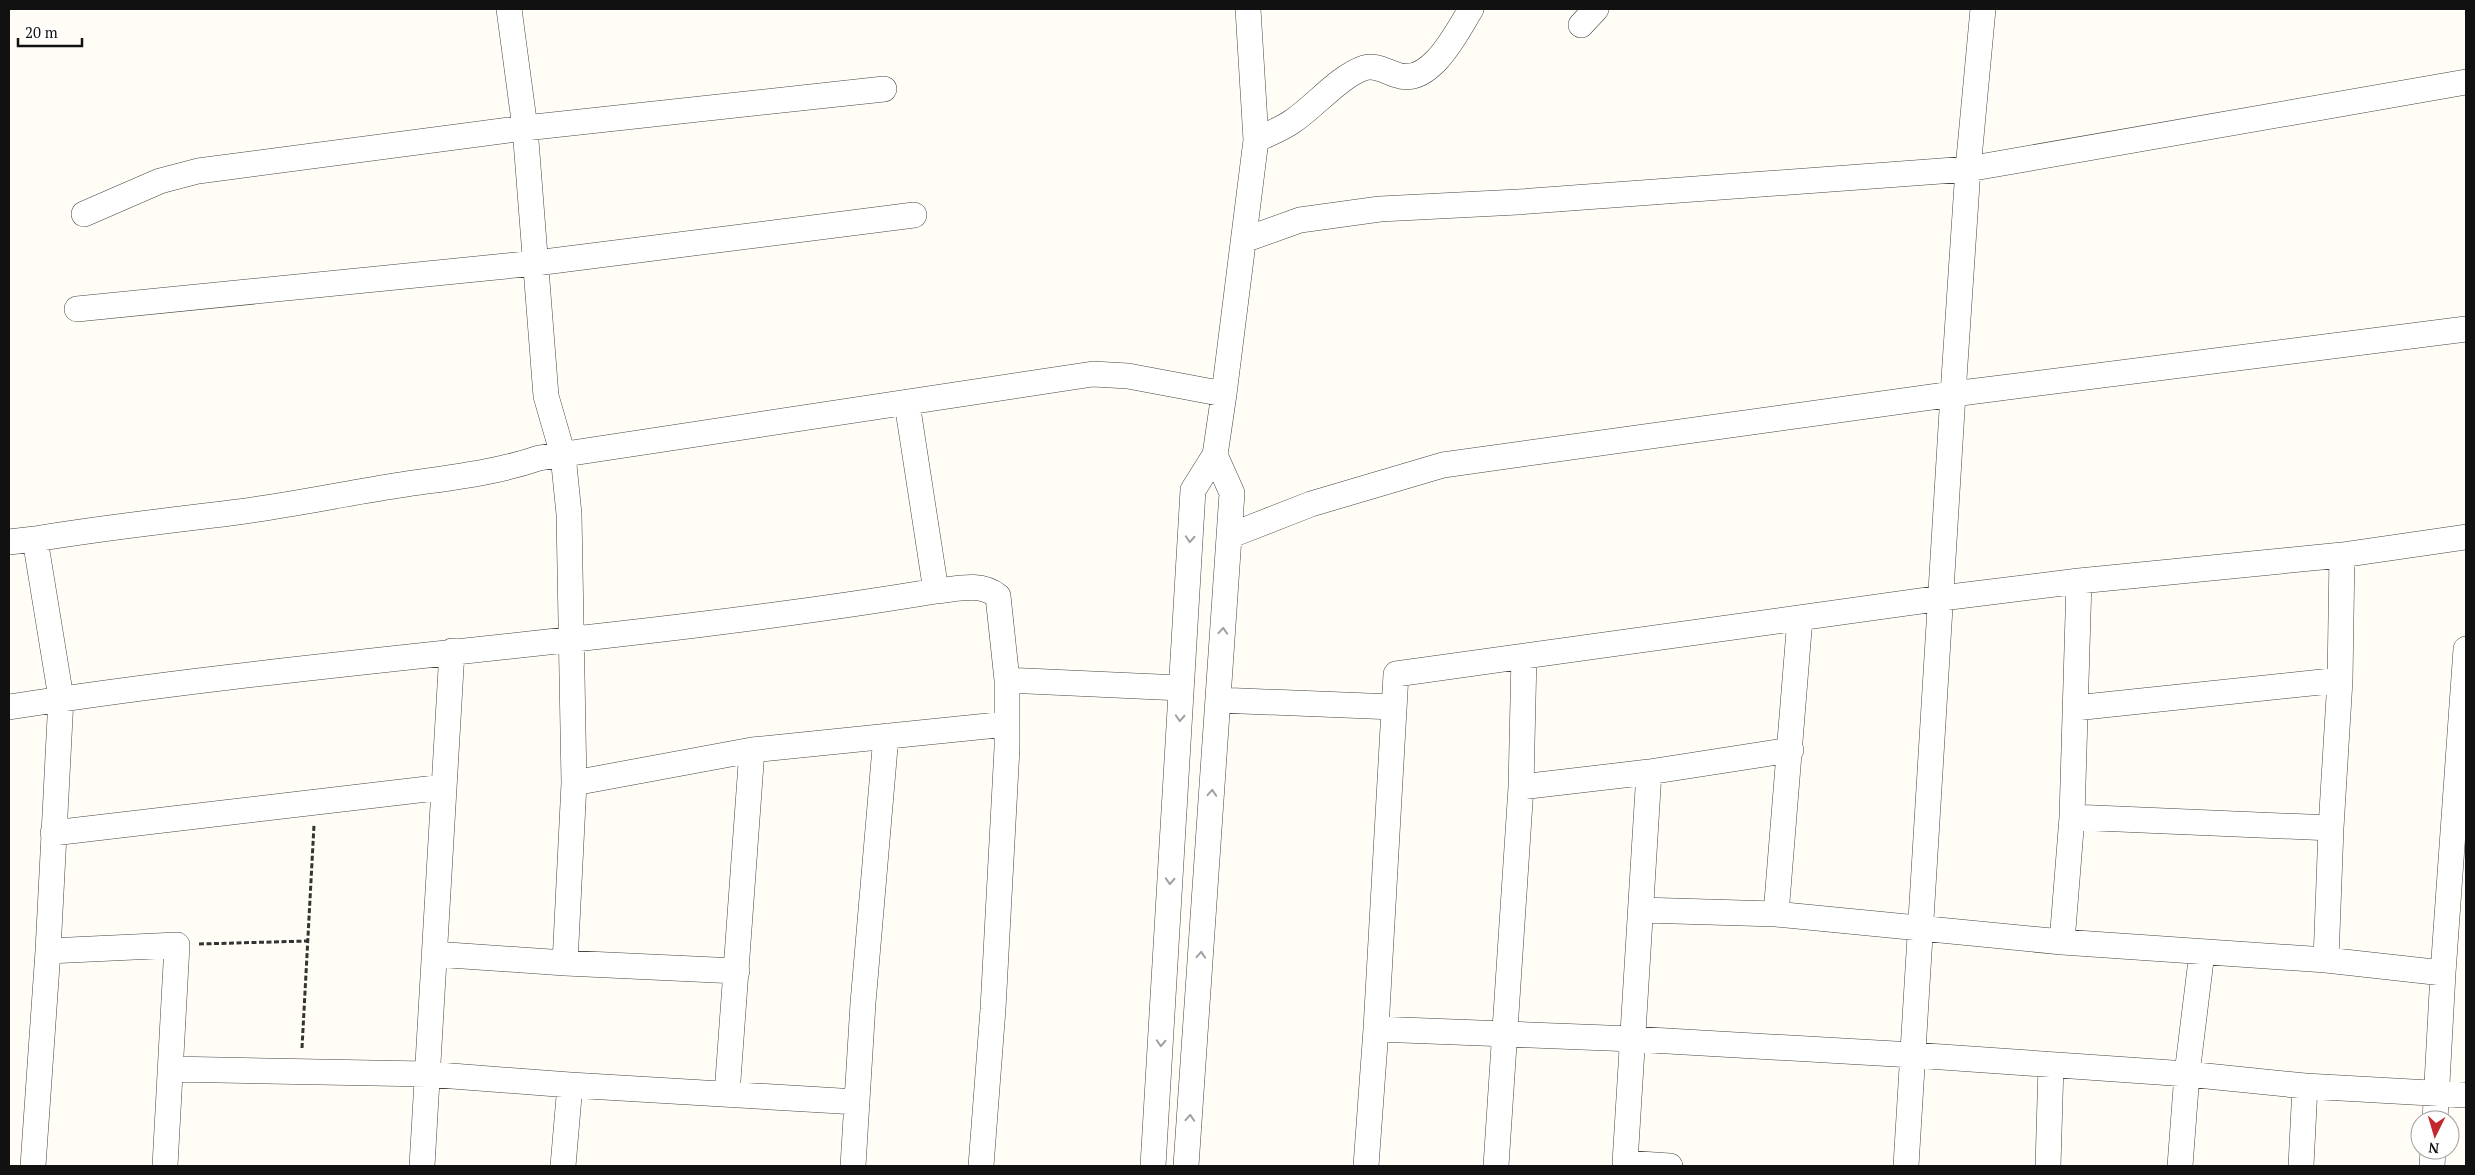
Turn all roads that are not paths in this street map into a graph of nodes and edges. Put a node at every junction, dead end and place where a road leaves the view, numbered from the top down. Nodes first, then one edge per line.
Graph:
1 (509, 9) edge
2 (1248, 9) edge
3 (1471, 9) edge
4 (1983, 9) edge
5 (2466, 82) edge
6 (884, 89) dead end
7 (525, 128) junction
8 (1256, 140) junction
9 (1968, 169) junction
10 (84, 214) dead end
11 (914, 215) dead end
12 (1244, 240) junction
13 (536, 263) junction
14 (77, 309) dead end
15 (2466, 328) edge
16 (1224, 394) junction
17 (1953, 394) junction
18 (907, 403) junction
19 (563, 454) junction
20 (1216, 455) junction
21 (1229, 536) junction
22 (2466, 537) edge
23 (35, 539) junction
24 (9, 542) edge
25 (2342, 555) junction
26 (2079, 581) junction
27 (936, 591) junction
28 (1942, 598) junction
29 (1800, 618) junction
30 (573, 640) junction
31 (2466, 649) edge
32 (452, 651) junction
33 (1524, 656) junction
34 (1006, 680) junction
35 (2340, 680) junction
36 (1181, 688) junction
37 (61, 698) junction
38 (1218, 700) junction
39 (9, 706) edge
40 (1394, 707) junction
41 (2075, 708) junction
42 (1007, 724) junction
43 (886, 736) junction
44 (752, 750) junction
45 (1791, 750) junction
46 (1649, 772) junction
47 (574, 783) junction
48 (444, 786) junction
49 (1521, 787) junction
50 (2072, 817) junction
51 (2460, 818) edge
52 (2331, 828) junction
53 (53, 833) junction
54 (1641, 910) junction
55 (1776, 914) junction
56 (1920, 927) junction
57 (2062, 942) junction
58 (48, 950) junction
59 (2202, 952) junction
60 (434, 954) junction
61 (2326, 960) junction
62 (565, 963) junction
63 (738, 971) junction
64 (2443, 973) junction
65 (1376, 1029) junction
66 (1505, 1036) junction
67 (1633, 1039) junction
68 (1912, 1055) junction
69 (2051, 1065) junction
70 (170, 1068) junction
71 (426, 1074) junction
72 (2187, 1074) junction
73 (570, 1085) junction
74 (2305, 1086) junction
75 (2436, 1093) junction
76 (727, 1094) junction
77 (2466, 1095) edge
78 (857, 1102) junction
79 (2435, 1110) edge
80 (1625, 1165) edge
81 (33, 1166) edge
82 (165, 1166) edge
83 (422, 1166) edge
84 (563, 1166) edge
85 (853, 1166) edge
86 (981, 1166) edge
87 (1154, 1166) edge
88 (1186, 1166) edge
89 (1366, 1166) edge
90 (1496, 1166) edge
91 (1670, 1166) edge
92 (1906, 1166) edge
93 (2048, 1166) edge
94 (2180, 1166) edge
95 (2301, 1166) edge

1 - 7 street
2 - 8 street
3 - 8 street
4 - 9 street
5 - 9 street
6 - 7 street
7 - 10 street
7 - 13 street
8 - 12 street
9 - 12 street
9 - 17 street
11 - 13 street
12 - 16 street
13 - 14 street
13 - 19 street
15 - 17 street
16 - 18 street
16 - 20 street
17 - 21 street
17 - 28 street
18 - 19 street
18 - 27 street
19 - 23 street
19 - 30 street
20 - 21 street
20 -> 36 street
38 -> 21 street
22 - 25 street
23 - 24 street
23 - 37 street
25 - 26 street
25 - 35 street
26 - 28 street
26 - 41 street
27 - 30 street
27 - 34 street
28 - 29 street
28 - 56 street
29 - 33 street
29 - 45 street
30 - 32 street
30 - 47 street
31 - 51 street
32 - 37 street
32 - 48 street
33 - 40 street
33 - 49 street
34 - 36 street
34 - 42 street
35 - 41 street
35 - 52 street
36 -> 87 street
37 - 39 street
37 - 53 street
38 - 40 street
88 -> 38 street
40 - 65 street
41 - 50 street
42 - 43 street
42 - 86 street
43 - 44 street
43 - 78 street
44 - 47 street
44 - 63 street
45 - 46 street
45 - 55 street
46 - 49 street
46 - 54 street
47 - 62 street
48 - 53 street
48 - 60 street
49 - 66 street
50 - 52 street
50 - 57 street
51 - 64 street
52 - 61 street
53 - 58 street
54 - 55 street
54 - 67 street
55 - 56 street
56 - 57 street
56 - 68 street
57 - 59 street
58 - 70 street
58 - 81 street
59 - 61 street
59 - 72 street
60 - 62 street
60 - 71 street
61 - 64 street
62 - 63 street
63 - 76 street
64 - 75 street
65 - 66 street
65 - 89 street
66 - 67 street
66 - 90 street
67 - 68 street
67 - 80 street
68 - 69 street
68 - 92 street
69 - 72 street
69 - 93 street
70 - 71 street
70 - 82 street
71 - 73 street
71 - 83 street
72 - 74 street
72 - 94 street
73 - 76 street
73 - 84 street
74 - 75 street
74 - 95 street
75 - 77 street
75 - 79 street
76 - 78 street
78 - 85 street
80 - 91 street

